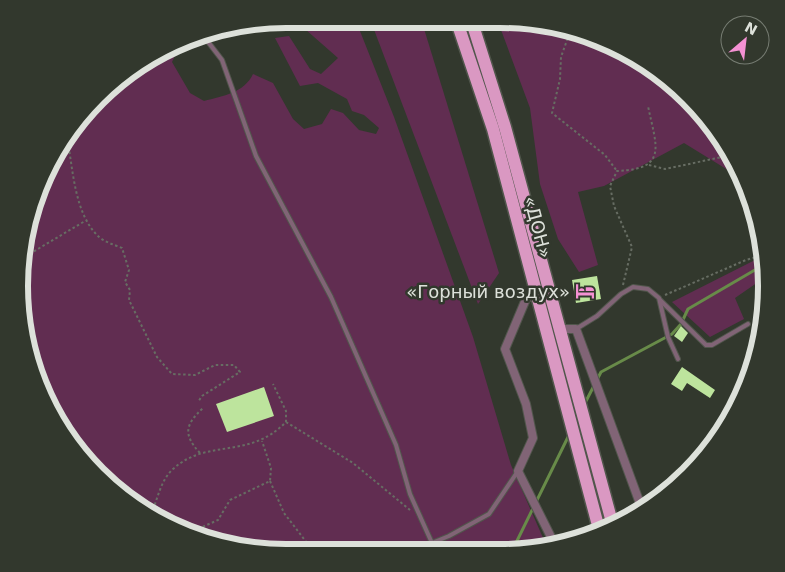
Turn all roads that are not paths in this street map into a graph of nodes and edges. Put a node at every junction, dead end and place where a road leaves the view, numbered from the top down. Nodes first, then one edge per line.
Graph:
1 (459, 28) edge
2 (474, 28) edge
3 (207, 40) edge
4 (537, 291) junction
5 (659, 298) junction
6 (748, 324) dead end
7 (559, 328) junction
8 (576, 329) junction
9 (678, 359) dead end
10 (518, 471) junction
11 (640, 503) edge
12 (611, 519) edge
13 (598, 525) edge
14 (552, 539) edge
15 (432, 543) joint

1 - 4 highway, «ДОН»
2 - 7 highway, «ДОН»
3 - 15 lane
4 - 10 street
4 - 13 highway, «ДОН»
5 - 6 lane
5 - 8 lane
5 - 9 lane
7 - 8 street
7 - 12 highway, «ДОН»
8 - 11 street
10 - 14 street
10 - 15 lane

